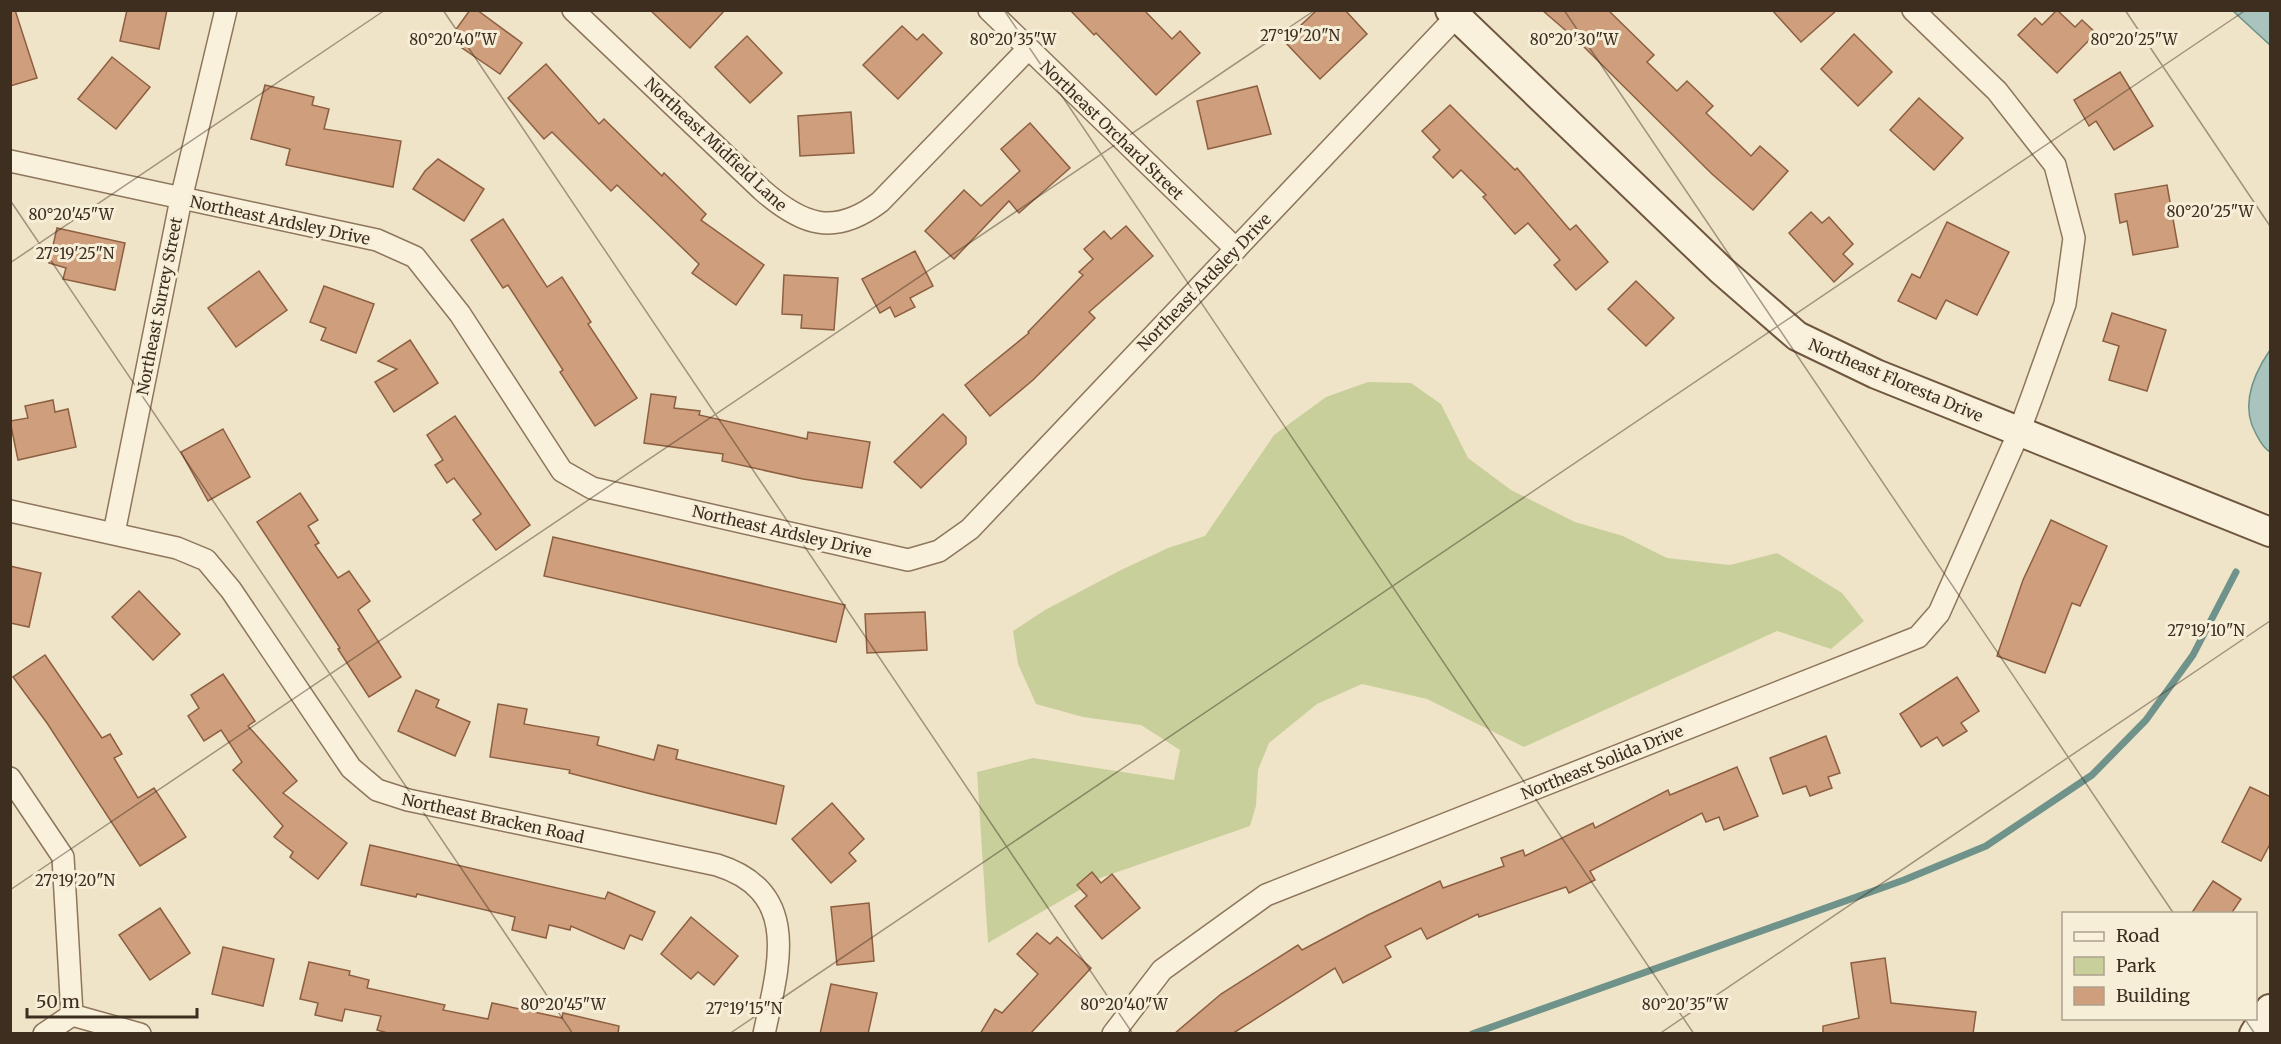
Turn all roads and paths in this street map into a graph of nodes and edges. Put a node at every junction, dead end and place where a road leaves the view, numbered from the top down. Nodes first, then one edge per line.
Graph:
1 (226, 10) edge
2 (573, 10) edge
3 (989, 10) edge
4 (1913, 10) edge
5 (1453, 14) edge
6 (1028, 49) junction
7 (10, 161) edge
8 (181, 199) junction
9 (1236, 249) junction
10 (2019, 432) junction
11 (10, 511) edge
12 (114, 532) junction
13 (2271, 532) edge
14 (10, 778) edge
15 (2271, 1009) edge
16 (72, 1015) junction
17 (44, 1034) edge
18 (140, 1034) edge
19 (764, 1034) edge
20 (1113, 1034) edge
21 (2254, 1034) edge

1 - 8 street, Northeast Surrey Street
2 - 6 street, Northeast Midfield Lane
3 - 6 street, Northeast Orchard Street
4 - 10 street, Northeast Solida Drive
5 - 9 street, Northeast Ardsley Drive
5 - 10 street, Northeast Floresta Drive
6 - 9 street, Northeast Orchard Street
7 - 8 street, Northeast Ardsley Drive
8 - 9 street, Northeast Ardsley Drive
8 - 12 street, Northeast Surrey Street
10 - 13 street, Northeast Floresta Drive
10 - 20 street, Northeast Solida Drive
11 - 12 street, Northeast Bracken Road
12 - 19 street, Northeast Bracken Road
14 - 16 street
15 - 21 street
16 - 17 street
16 - 18 street

